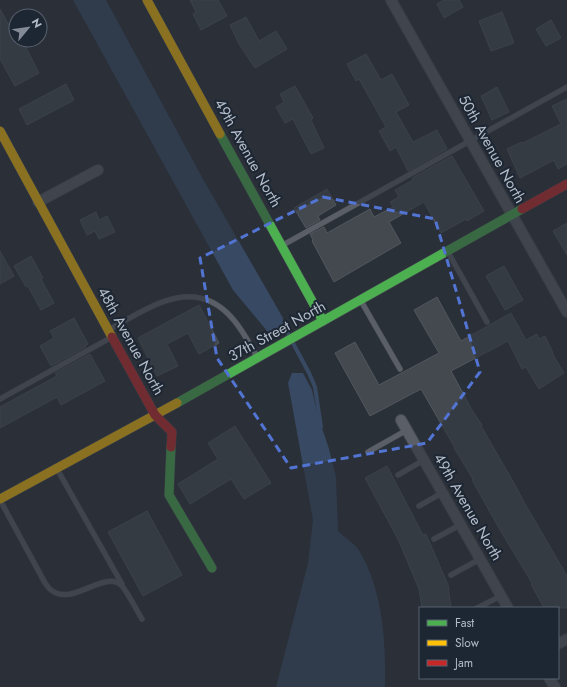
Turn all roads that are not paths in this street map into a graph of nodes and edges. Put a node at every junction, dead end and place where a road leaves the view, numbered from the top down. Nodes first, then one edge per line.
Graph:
1 (147, 0) edge
2 (391, 0) edge
3 (567, 87) edge
4 (0, 132) edge
5 (470, 140) junction
6 (98, 170) dead end
7 (567, 184) edge
8 (38, 202) junction
9 (512, 214) junction
10 (282, 246) junction
11 (448, 251) junction
12 (361, 300) junction
13 (567, 312) edge
14 (323, 321) junction
15 (487, 322) dead end
16 (111, 333) junction
17 (258, 358) junction
18 (400, 369) dead end
19 (0, 399) edge
20 (155, 415) junction
21 (401, 420) dead end
22 (407, 430) junction
23 (368, 452) dead end
24 (424, 460) junction
25 (56, 469) junction
26 (398, 475) dead end
27 (442, 493) junction
28 (0, 499) edge
29 (418, 506) dead end
30 (460, 525) junction
31 (434, 539) dead end
32 (480, 559) junction
33 (212, 568) dead end
34 (451, 576) dead end
35 (122, 585) junction
36 (501, 596) junction
37 (479, 607) edge
38 (507, 607) edge
39 (142, 619) dead end

1 - 10 street, 49th Avenue North
2 - 5 street, 50th Avenue North
3 - 5 lane
4 - 8 street, 48th Avenue North
5 - 9 street, 50th Avenue North
5 - 10 lane
6 - 8 street
7 - 9 street, 37th Street North
8 - 16 street, 48th Avenue North
9 - 11 street, 37th Street North
9 - 13 street, 50th Avenue North
10 - 14 street, 49th Avenue North
11 - 12 street, 37th Street North
11 - 15 lane
12 - 14 street, 37th Street North
12 - 18 lane
14 - 17 street, 37th Street North
16 - 17 lane
16 - 19 lane
16 - 20 street, 48th Avenue North
17 - 20 street, 37th Street North
20 - 25 street, 37th Street North
20 - 33 street, 48th Avenue North
21 - 22 street, 49th Avenue North
22 - 23 lane
22 - 24 street, 49th Avenue North
24 - 26 lane
24 - 27 street, 49th Avenue North
25 - 28 street, 37th Street North
25 - 35 lane
27 - 29 lane
27 - 30 street, 49th Avenue North
28 - 35 lane
30 - 31 lane
30 - 32 street, 49th Avenue North
32 - 34 lane
32 - 36 street, 49th Avenue North
35 - 39 lane
36 - 37 lane
36 - 38 street, 49th Avenue North

